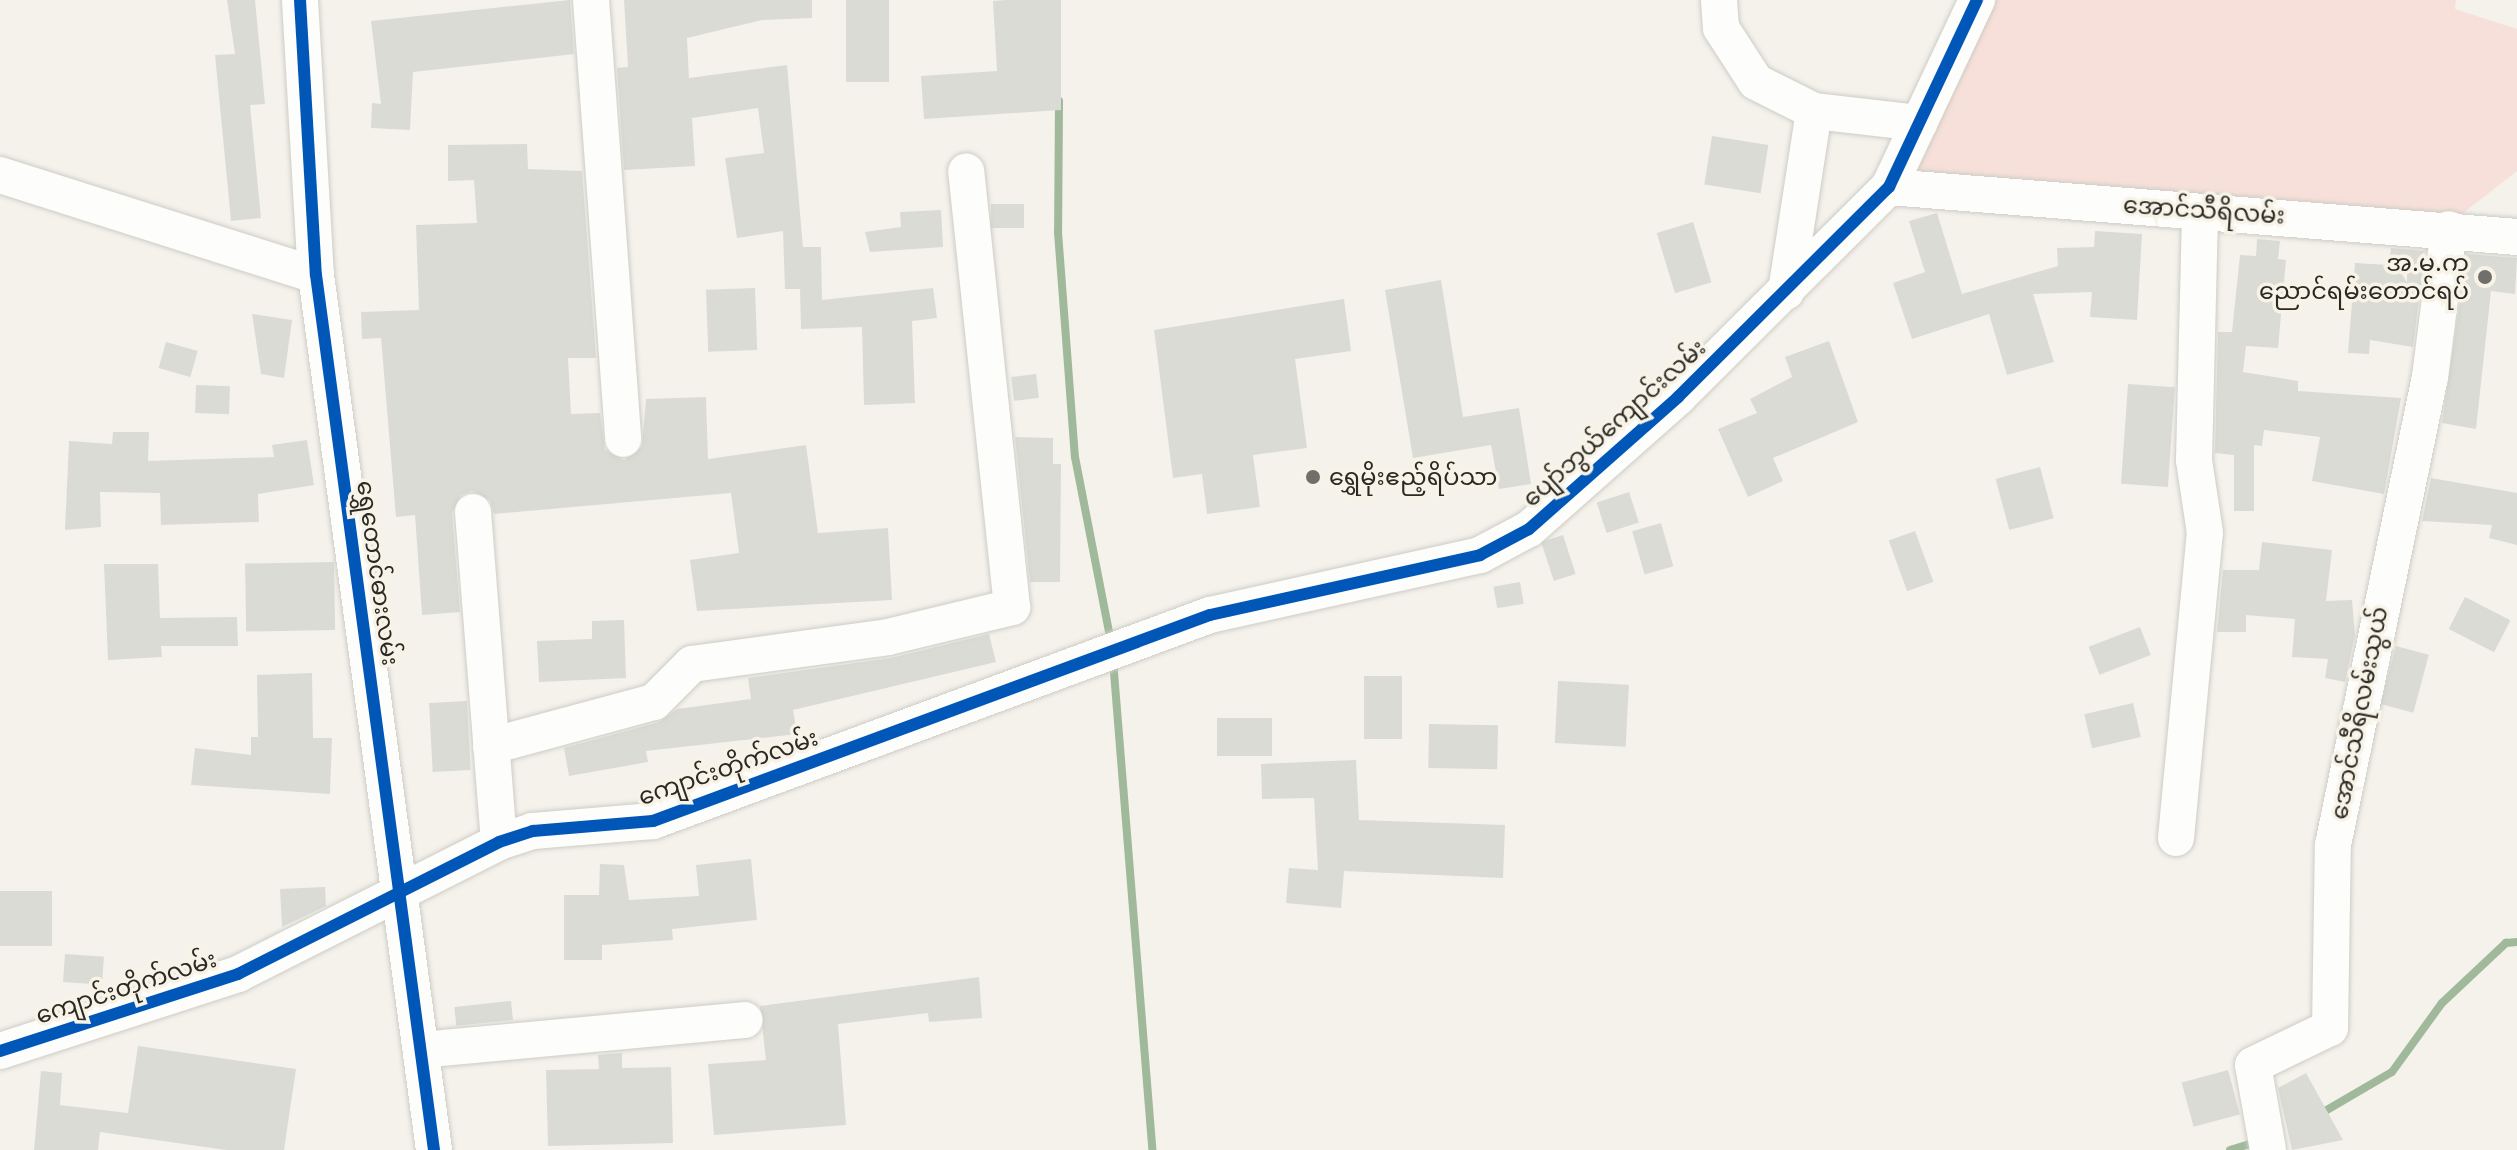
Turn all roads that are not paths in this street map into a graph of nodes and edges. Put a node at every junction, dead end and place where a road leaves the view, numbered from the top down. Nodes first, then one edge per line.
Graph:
1 (591, 0) edge
2 (1719, 0) edge
3 (1977, 0) edge
4 (309, 1) edge
5 (1814, 111) junction
6 (1919, 123) junction
7 (966, 171) dead end
8 (0, 175) edge
9 (1889, 187) junction
10 (2200, 212) junction
11 (2449, 229) junction
12 (2517, 237) edge
13 (316, 275) junction
14 (1786, 292) junction
15 (623, 439) dead end
16 (473, 512) dead end
17 (1113, 648) joint
18 (491, 746) junction
19 (2176, 838) dead end
20 (499, 842) junction
21 (400, 898) junction
22 (745, 1020) dead end
23 (421, 1050) junction
24 (0, 1051) edge
25 (434, 1150) edge
26 (2268, 1150) edge

1 - 15 street
2 - 5 street
3 - 6 street, ပျော်ဘွယ်ကျောင်းလမ်း
4 - 13 street, ရွှေတောင်ဓားလမ်း
5 - 6 street
5 - 14 street
6 - 9 street, ပျော်ဘွယ်ကျောင်းလမ်း
7 - 18 street
8 - 13 street
9 - 10 street, အောင်သီရိလမ်း
9 - 14 street, ပျော်ဘွယ်ကျောင်းလမ်း
10 - 11 street, အောင်သီရိလမ်း
10 - 19 street
11 - 12 street, အောင်သီရိလမ်း
11 - 26 street, အောင်သီရိလမ်းသွယ်
13 - 21 street, ရွှေတောင်ဓားလမ်း
14 - 17 street, ပျော်ဘွယ်ကျောင်းလမ်း
16 - 18 street
17 - 20 street, ကျောင်းတိုက်လမ်း
18 - 20 street
20 - 21 street, ကျောင်းတိုက်လမ်း
21 - 23 street, ရွှေတောင်ဓားလမ်း
21 - 24 street, ကျောင်းတိုက်လမ်း
22 - 23 street
23 - 25 street, ရွှေတောင်ဓားလမ်း

